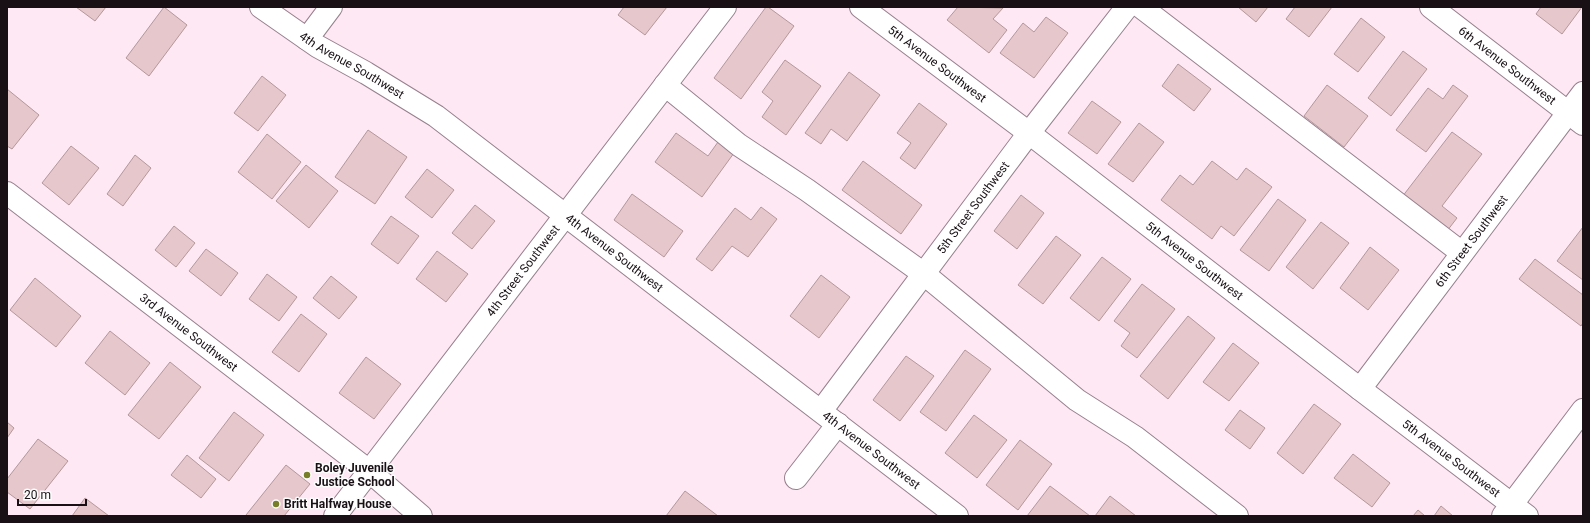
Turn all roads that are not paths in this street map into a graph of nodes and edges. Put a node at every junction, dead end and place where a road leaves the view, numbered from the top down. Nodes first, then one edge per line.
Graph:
1 (261, 7) edge
2 (331, 7) edge
3 (725, 7) edge
4 (861, 7) edge
5 (1127, 7) edge
6 (1142, 7) edge
7 (1431, 7) edge
8 (307, 39) junction
9 (665, 85) junction
10 (1583, 93) edge
11 (1576, 118) edge
12 (1029, 133) junction
13 (7, 194) edge
14 (565, 216) junction
15 (1462, 253) junction
16 (924, 274) junction
17 (1360, 389) junction
18 (1583, 410) edge
19 (821, 411) junction
20 (838, 424) junction
21 (369, 471) junction
22 (796, 478) dead end
23 (1514, 512) edge
24 (335, 516) edge
25 (420, 516) edge
26 (957, 516) edge
27 (1237, 516) edge

1 - 8 street, 4th Avenue Southwest
2 - 8 street
3 - 9 street, 4th Street Southwest
4 - 12 street, 5th Avenue Southwest
5 - 12 street, 5th Street Southwest
6 - 15 street
7 - 11 street, 6th Avenue Southwest
8 - 14 street, 4th Avenue Southwest
9 - 14 street, 4th Street Southwest
9 - 16 street
10 - 11 street, 6th Street Southwest
11 - 15 street, 6th Street Southwest
12 - 16 street, 5th Street Southwest
12 - 17 street, 5th Avenue Southwest
13 - 21 street, 3rd Avenue Southwest
14 - 19 street, 4th Avenue Southwest
14 - 21 street, 4th Street Southwest
15 - 17 street, 6th Street Southwest
16 - 19 street, 5th Street Southwest
16 - 27 street
17 - 23 street, 5th Avenue Southwest
18 - 23 street
19 - 20 street, 4th Avenue Southwest
20 - 22 street
20 - 26 street, 4th Avenue Southwest
21 - 24 street, 4th Street Southwest
21 - 25 street, 3rd Avenue Southwest

